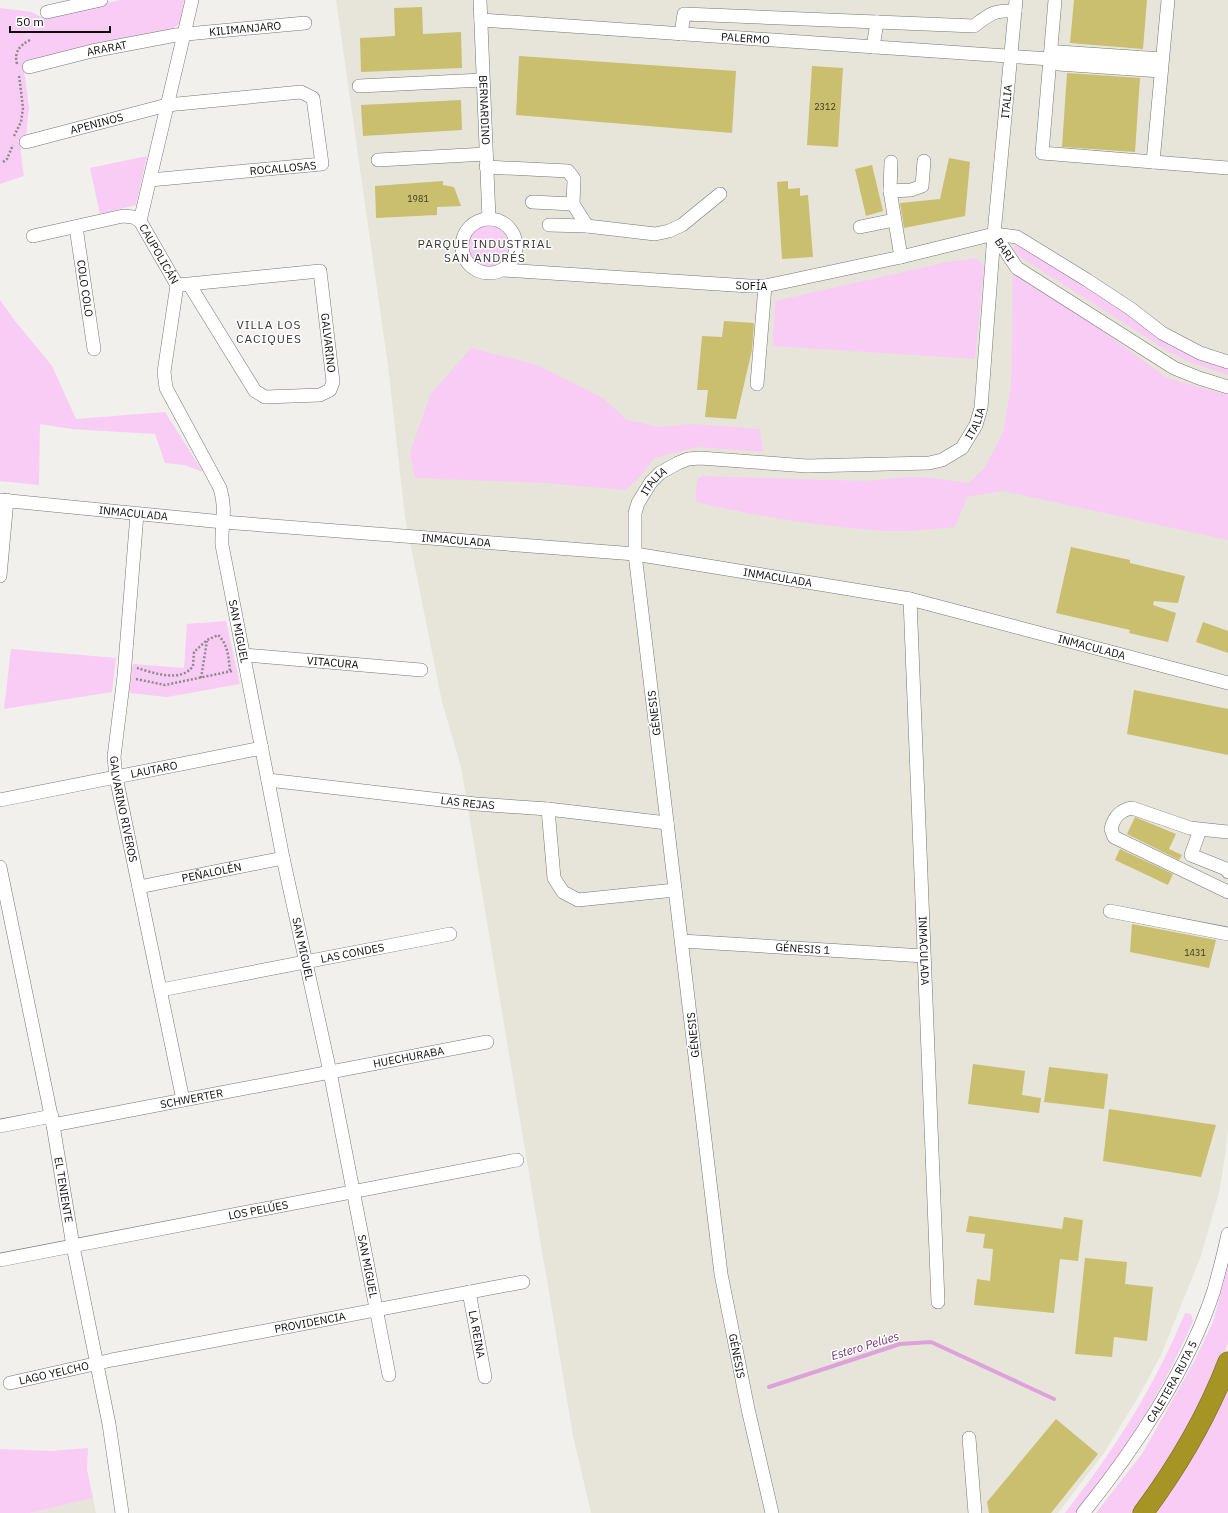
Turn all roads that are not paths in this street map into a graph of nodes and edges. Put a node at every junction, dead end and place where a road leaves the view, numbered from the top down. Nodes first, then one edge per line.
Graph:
1 (101, 0) edge
2 (192, 0) edge
3 (480, 0) edge
4 (1055, 0) edge
5 (1168, 0) edge
6 (1015, 5) edge
7 (47, 12) dead end
8 (793, 19) junction
9 (481, 20) junction
10 (878, 22) junction
11 (305, 23) dead end
12 (185, 33) junction
13 (681, 34) junction
14 (792, 41) junction
15 (873, 47) junction
16 (1010, 56) junction
17 (1050, 59) junction
18 (1162, 65) junction
19 (29, 67) dead end
20 (483, 80) junction
21 (358, 86) dead end
22 (167, 104) junction
23 (26, 142) dead end
24 (486, 154) junction
25 (378, 160) dead end
26 (924, 161) dead end
27 (891, 162) dead end
28 (1153, 162) junction
29 (486, 167) junction
30 (1228, 168) edge
31 (150, 180) junction
32 (890, 191) junction
33 (720, 194) dead end
34 (532, 202) dead end
35 (573, 204) junction
36 (489, 219) junction
37 (894, 220) junction
38 (140, 221) junction
39 (549, 225) dead end
40 (587, 226) junction
41 (76, 227) junction
42 (860, 227) dead end
43 (994, 234) junction
44 (33, 236) dead end
45 (901, 257) junction
46 (503, 270) junction
47 (183, 284) junction
48 (765, 286) junction
49 (94, 349) dead end
50 (1228, 362) edge
51 (757, 384) dead end
52 (1228, 387) edge
53 (4, 500) edge
54 (138, 514) junction
55 (223, 522) junction
56 (635, 554) junction
57 (0, 576) edge
58 (910, 599) junction
59 (244, 655) junction
60 (421, 670) dead end
61 (1228, 683) edge
62 (262, 748) junction
63 (116, 777) junction
64 (268, 780) junction
65 (0, 800) edge
66 (548, 809) junction
67 (667, 823) junction
68 (1200, 830) junction
69 (1228, 832) edge
70 (283, 858) junction
71 (0, 867) edge
72 (1228, 872) edge
73 (139, 887) junction
74 (675, 890) junction
75 (1228, 892) edge
76 (1110, 911) dead end
77 (450, 934) dead end
78 (1228, 934) edge
79 (682, 941) junction
80 (924, 956) junction
81 (306, 962) junction
82 (161, 990) junction
83 (487, 1042) dead end
84 (330, 1072) junction
85 (183, 1100) junction
86 (52, 1120) junction
87 (0, 1126) edge
88 (517, 1160) dead end
89 (353, 1191) junction
90 (1228, 1234) edge
91 (73, 1246) junction
92 (0, 1260) edge
93 (523, 1282) dead end
94 (469, 1292) junction
95 (938, 1302) dead end
96 (376, 1309) junction
97 (1228, 1362) edge
98 (97, 1363) junction
99 (389, 1375) dead end
100 (485, 1377) dead end
101 (10, 1383) dead end
102 (969, 1438) dead end
103 (122, 1513) edge
104 (772, 1513) edge
105 (975, 1513) edge
106 (1083, 1513) edge
107 (1143, 1513) edge

1 - 7 street
2 - 12 street, CAUPOLICÁN
3 - 9 street, BERNARDINO
4 - 17 street
5 - 18 street
6 - 10 street
6 - 16 street, ITALIA
8 - 10 street
8 - 13 street
8 - 14 street
9 - 13 street, PALERMO
9 - 20 street, BERNARDINO
10 - 15 street
11 - 12 street, KILIMANJARO
12 - 19 street, ARARAT
12 - 22 street, CAUPOLICÁN
13 - 14 street, PALERMO
14 - 15 street, PALERMO
15 - 16 street, PALERMO
16 - 17 street, PALERMO
16 - 43 street, ITALIA
17 - 18 street, PALERMO
17 - 28 street
18 - 28 street
20 - 21 street
20 - 24 street, BERNARDINO
22 - 23 street, APENINOS
22 - 31 street, CAUPOLICÁN
22 - 31 street, ROCALLOSAS
24 - 25 street
24 - 29 street, BERNARDINO
26 - 32 street
27 - 32 street
28 - 30 street
29 - 35 street
29 - 36 street, BERNARDINO
31 - 38 street, CAUPOLICÁN
32 - 37 street
33 - 40 street
34 - 35 street
35 - 40 street
36 - 46 street
36 - 46 street
37 - 42 street
37 - 45 street
38 - 41 street
38 - 47 street, CAUPOLICÁN
39 - 40 street
41 - 44 street
41 - 49 street, COLO COLO
43 - 45 street, SOFÍA
43 - 50 street, BARI
43 - 52 street, BARI
43 - 56 street, ITALIA
45 - 48 street, SOFÍA
46 - 48 street, SOFÍA
47 - 47 street, GALVARINO
47 - 55 street, CAUPOLICÁN
48 - 51 street
53 - 54 street, INMACULADA
53 - 57 street
54 - 55 street, INMACULADA
54 - 63 street, GALVARINO RIVEROS
55 - 56 street, INMACULADA
55 - 59 street, SAN MIGUEL
56 - 58 street, INMACULADA
56 - 67 street, GÉNESIS
58 - 61 street, INMACULADA
58 - 80 street, INMACULADA
59 - 60 street, VITACURA
59 - 62 street, SAN MIGUEL
62 - 63 street, LAUTARO
62 - 64 street, SAN MIGUEL
63 - 65 street, LAUTARO
63 - 73 street, GALVARINO RIVEROS
64 - 66 street, LAS REJAS
64 - 70 street, SAN MIGUEL
66 - 67 street, LAS REJAS
66 - 74 street
67 - 74 street, GÉNESIS
68 - 69 street
68 - 72 street
68 - 75 street
70 - 73 street, PEÑALOLÉN
70 - 81 street, SAN MIGUEL
71 - 86 street, EL TENIENTE
73 - 82 street, GALVARINO RIVEROS
74 - 79 street, GÉNESIS
76 - 78 street
77 - 81 street, LAS CONDES
79 - 80 street, GÉNESIS 1
79 - 104 street, GÉNESIS
80 - 95 street, INMACULADA
81 - 82 street, LAS CONDES
81 - 84 street, SAN MIGUEL
82 - 85 street, GALVARINO RIVEROS
83 - 84 street, HUECHURABA
84 - 85 street, SCHWERTER
84 - 89 street, SAN MIGUEL
85 - 86 street, SCHWERTER
86 - 87 street, SCHWERTER
86 - 91 street, EL TENIENTE
88 - 89 street, LOS PELÚES
89 - 91 street, LOS PELÚES
89 - 96 street, SAN MIGUEL
90 - 106 street, CALETERA RUTA 5
91 - 92 street, LOS PELÚES
91 - 98 street, EL TENIENTE
93 - 94 street, PROVIDENCIA
94 - 96 street, PROVIDENCIA
94 - 100 street, LA REINA
96 - 98 street, PROVIDENCIA
96 - 99 street, SAN MIGUEL
97 - 107 highway
98 - 101 street, LAGO YELCHO
98 - 103 street, EL TENIENTE
102 - 105 street

